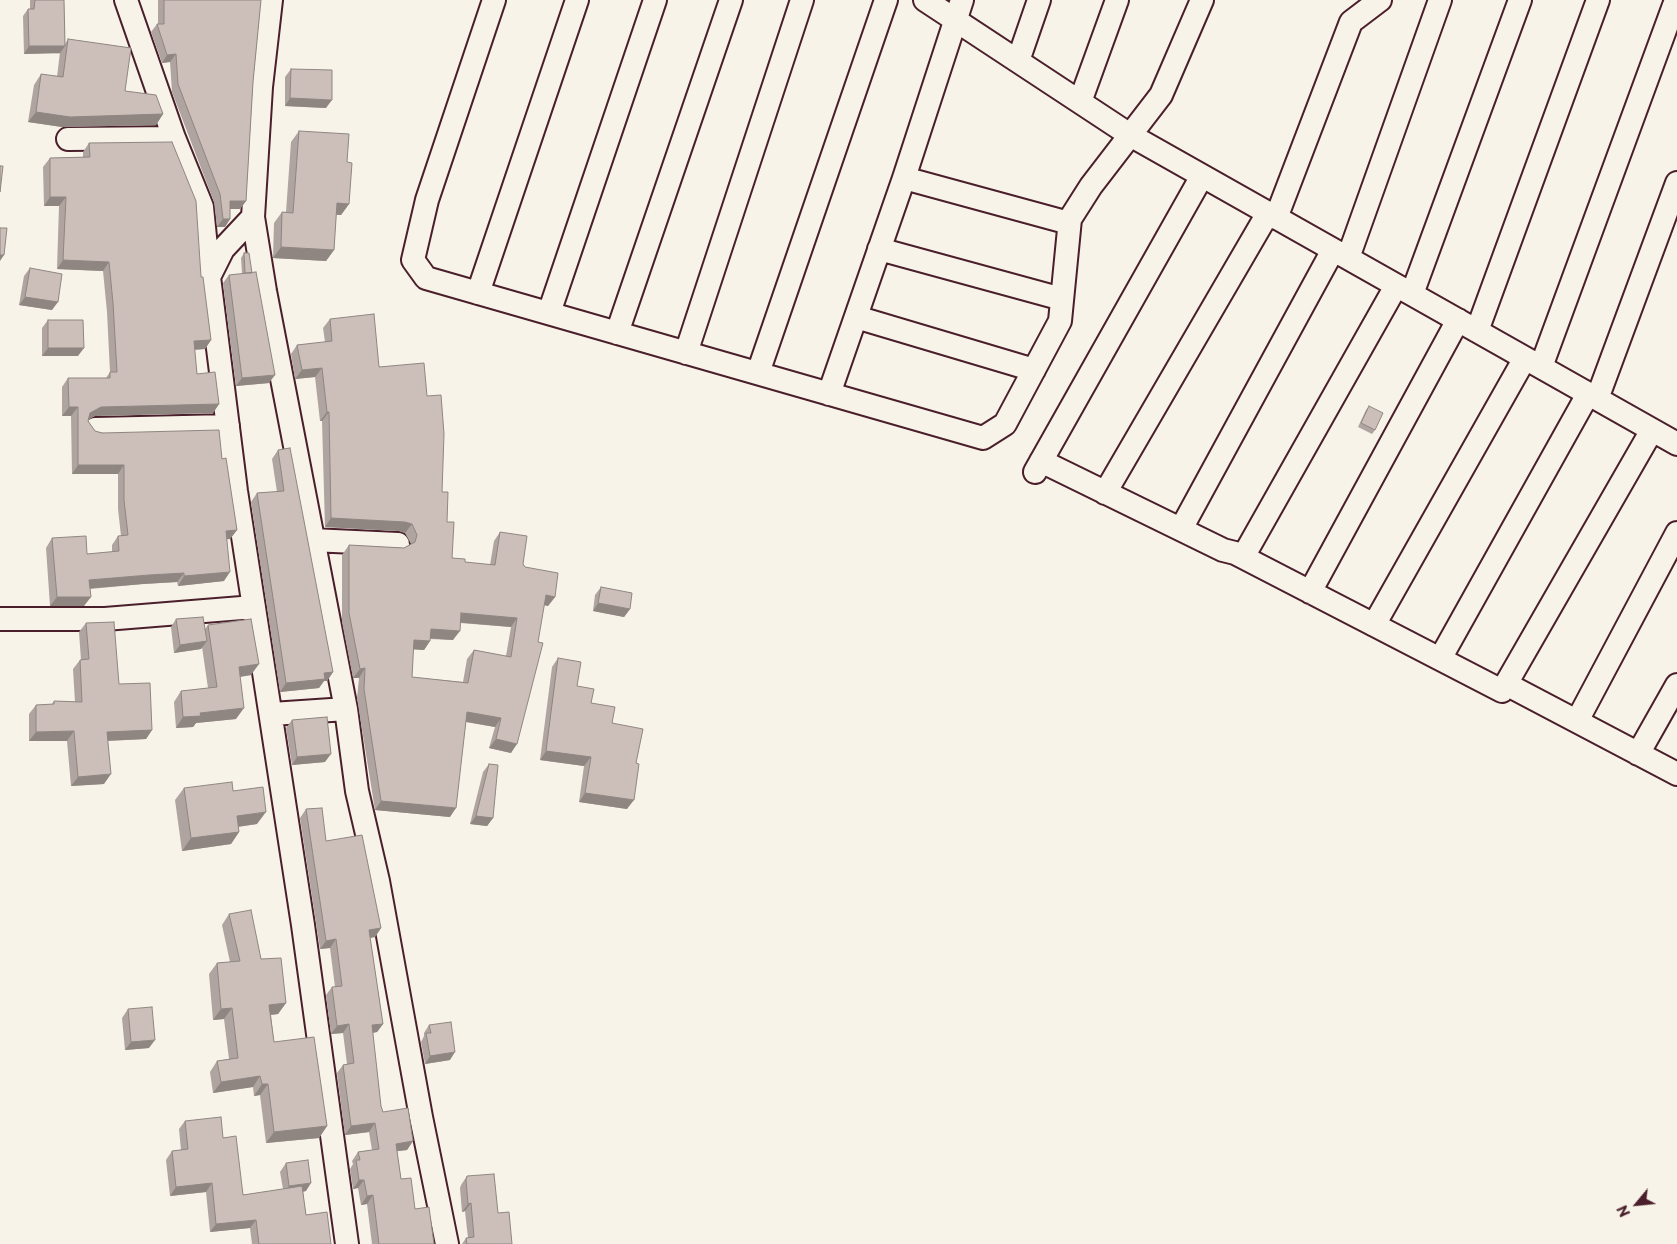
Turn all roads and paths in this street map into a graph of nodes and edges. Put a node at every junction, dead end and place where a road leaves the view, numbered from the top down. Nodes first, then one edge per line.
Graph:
1 (126, 0) edge
2 (271, 0) edge
3 (494, 0) edge
4 (577, 0) edge
5 (655, 0) edge
6 (731, 0) edge
7 (802, 0) edge
8 (886, 0) edge
9 (925, 0) edge
10 (1039, 0) edge
11 (1116, 0) edge
12 (1202, 0) edge
13 (1380, 0) edge
14 (1440, 0) edge
15 (1520, 0) edge
16 (1598, 0) edge
17 (1676, 0) edge
18 (959, 10) edge
19 (1018, 61) junction
20 (1080, 102) junction
21 (1130, 135) junction
22 (174, 138) junction
23 (68, 139) dead end
24 (1202, 176) junction
25 (904, 178) junction
26 (1677, 182) edge
27 (1272, 215) junction
28 (253, 216) junction
29 (1069, 223) junction
30 (879, 249) junction
31 (1340, 254) junction
32 (209, 277) junction
33 (1404, 290) junction
34 (478, 293) junction
35 (1062, 299) junction
36 (549, 313) junction
37 (856, 317) junction
38 (1467, 326) junction
39 (617, 333) junction
40 (686, 353) junction
41 (1533, 363) junction
42 (1034, 370) junction
43 (758, 374) junction
44 (829, 394) junction
45 (1592, 397) junction
46 (228, 426) junction
47 (95, 429) edge
48 (1652, 430) junction
49 (1675, 438) edge
50 (1105, 493) junction
51 (1181, 530) junction
52 (1677, 533) edge
53 (312, 540) junction
54 (398, 544) dead end
55 (1243, 557) junction
56 (1310, 592) junction
57 (254, 607) junction
58 (0, 619) edge
59 (1374, 625) junction
60 (1440, 659) junction
61 (1506, 684) junction
62 (1677, 685) edge
63 (346, 709) junction
64 (272, 714) junction
65 (1577, 721) junction
66 (1638, 754) junction
67 (1677, 774) edge
68 (347, 1244) edge
69 (447, 1244) edge

1 - 22 street
2 - 28 street
3 - 34 street
4 - 34 street
5 - 36 street
6 - 39 street
7 - 40 street
8 - 43 street
9 - 18 street
10 - 19 street
11 - 20 street
12 - 21 street
13 - 27 street
14 - 31 street
15 - 33 street
16 - 38 street
17 - 41 street
18 - 19 street
18 - 25 street
19 - 20 street
20 - 21 street
21 - 24 street
21 - 29 street
22 - 23 street
22 - 32 street
24 - 27 street
24 - 50 street
25 - 29 street
25 - 30 street
26 - 45 street
27 - 31 street
27 - 50 street
28 - 32 street
28 - 53 street
29 - 35 street
30 - 35 street
30 - 37 street
31 - 33 street
31 - 51 street
32 - 46 street
33 - 38 street
33 - 55 street
34 - 36 street
35 - 42 street
36 - 39 street
37 - 42 street
37 - 44 street
38 - 41 street
38 - 56 street
39 - 40 street
40 - 43 street
41 - 45 street
41 - 59 street
42 - 44 street
43 - 44 street
45 - 48 street
45 - 60 street
46 - 47 street
46 - 57 street
48 - 49 street
48 - 61 street
50 - 51 street
51 - 55 street
52 - 65 street
53 - 54 street
53 - 63 street
55 - 56 street
56 - 59 street
57 - 58 street
57 - 64 street
59 - 60 street
60 - 61 street
61 - 65 street
62 - 66 street
63 - 64 street
63 - 69 street
64 - 68 street
65 - 66 street
66 - 67 street

